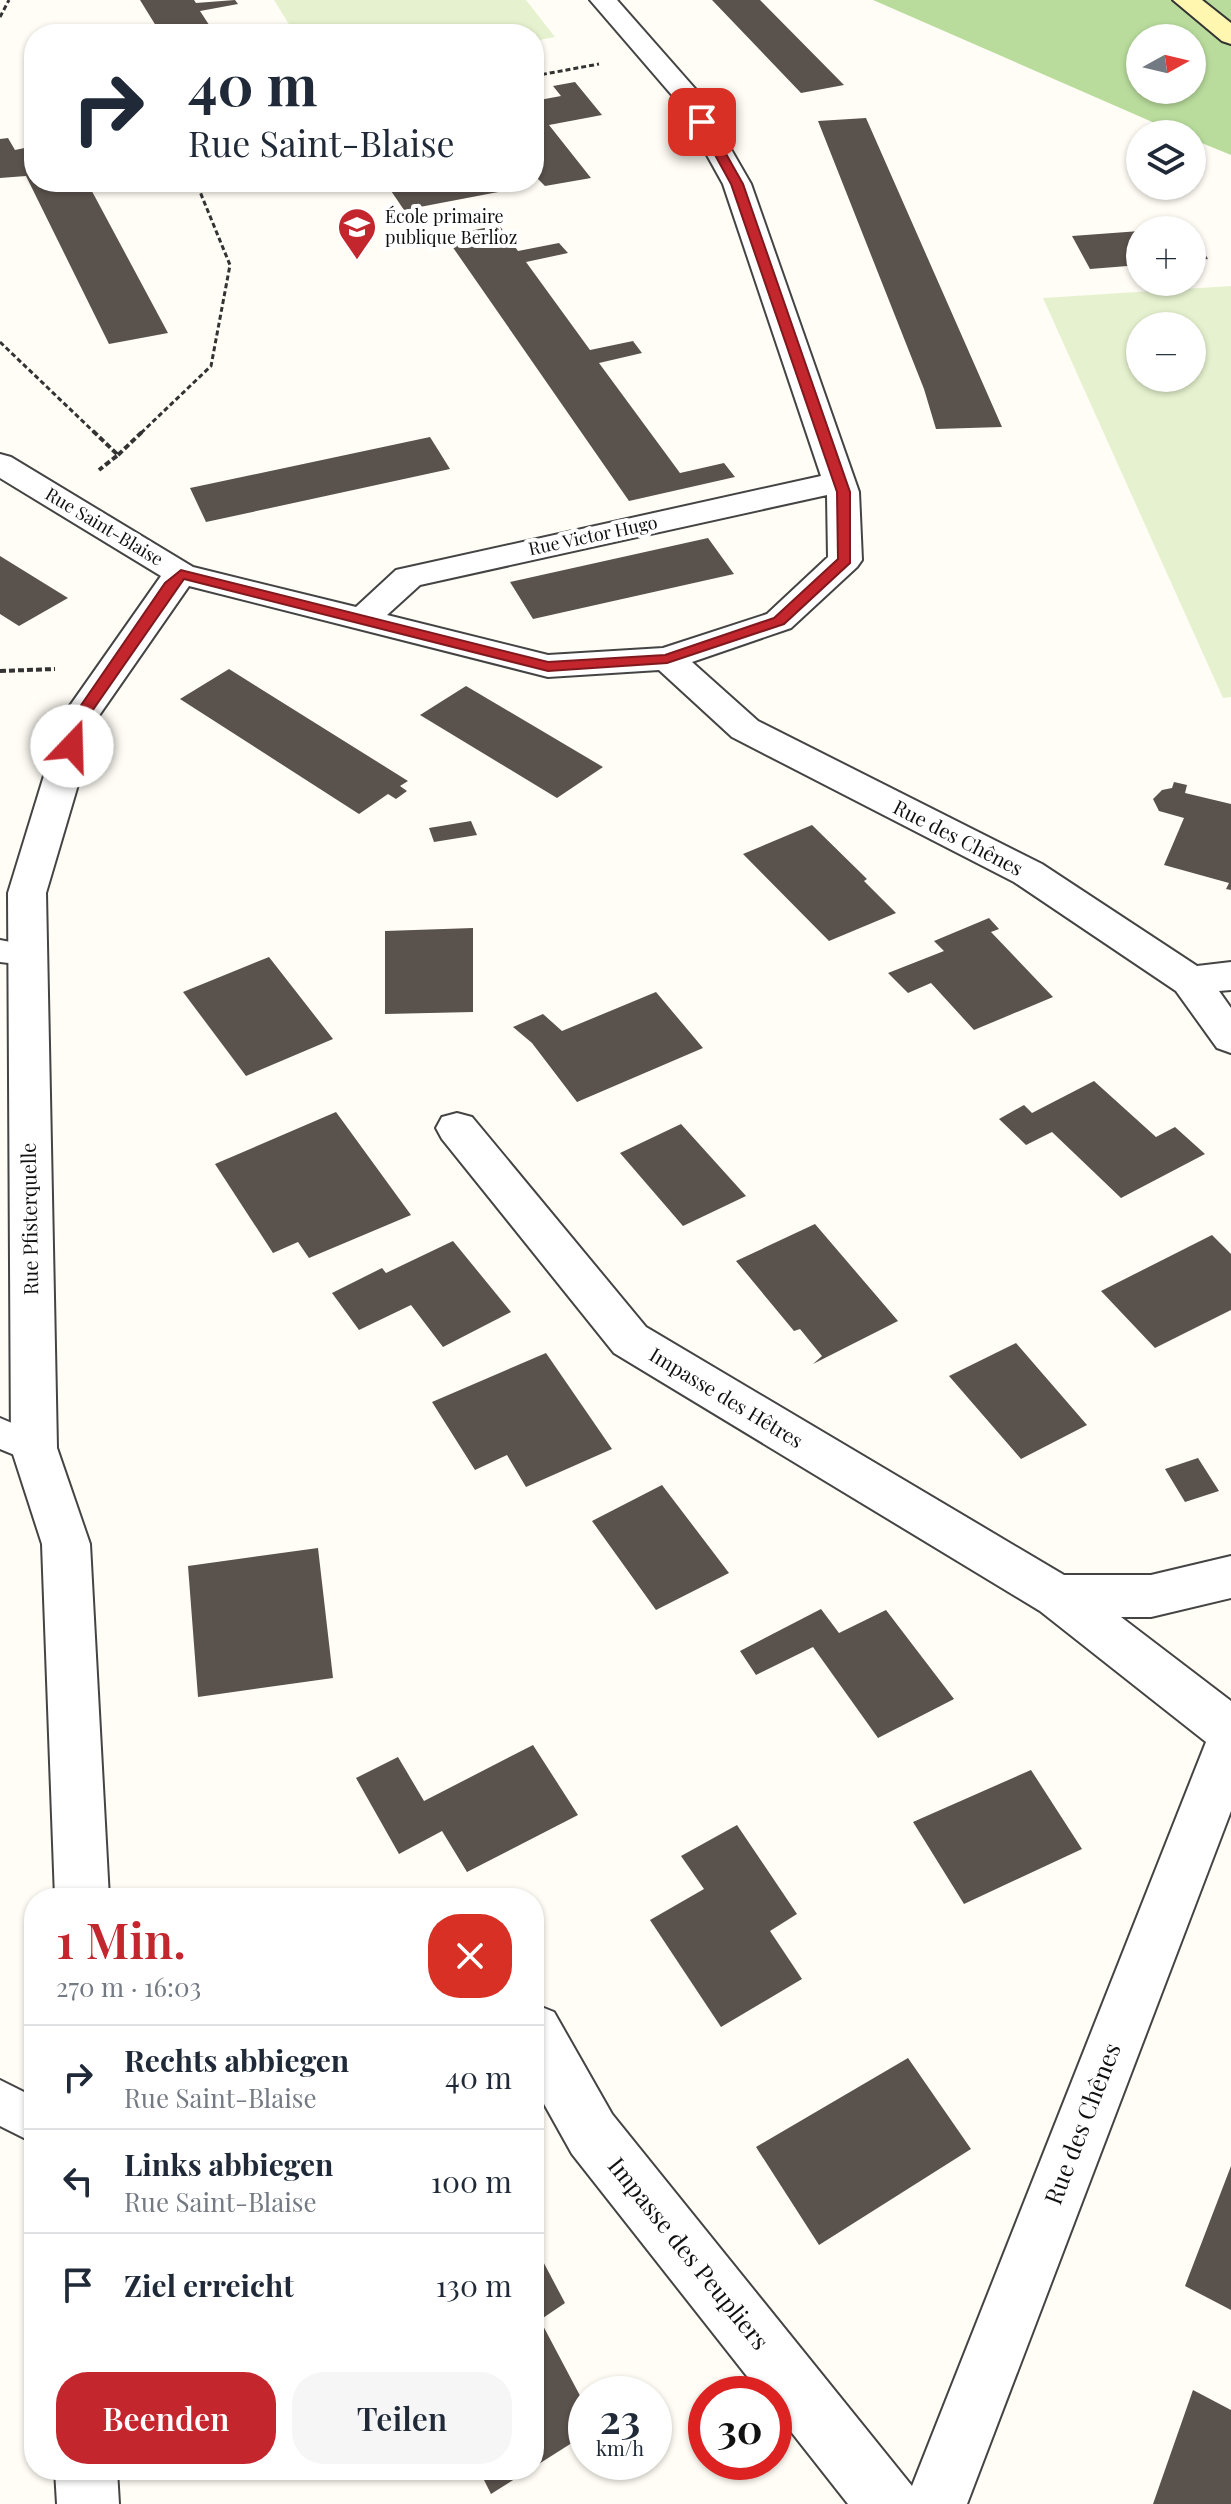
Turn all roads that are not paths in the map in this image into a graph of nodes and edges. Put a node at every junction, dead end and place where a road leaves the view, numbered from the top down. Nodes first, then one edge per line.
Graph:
1 (603, 0) edge
2 (1186, 0) edge
3 (1231, 36) edge
4 (0, 464) edge
5 (840, 482) junction
6 (181, 574) junction
7 (362, 620) junction
8 (667, 659) junction
9 (13, 952) edge
10 (1231, 976) edge
11 (1190, 981) junction
12 (1231, 1038) edge
13 (457, 1128) dead end
14 (17, 1440) edge
15 (1231, 1577) edge
16 (1057, 1596) junction
17 (1231, 1731) edge
18 (1231, 1744) edge
19 (82, 1888) edge
20 (544, 2049) edge
21 (0, 2102) edge
22 (24, 2115) edge
23 (87, 2480) edge
24 (88, 2504) edge
25 (888, 2504) edge
26 (936, 2504) edge

1 - 5 street, Rue Saint-Blaise
2 - 3 main road
4 - 6 street, Rue Saint-Blaise
5 - 7 street, Rue Victor Hugo
5 - 8 street, Rue Saint-Blaise
6 - 7 street, Rue Saint-Blaise
6 - 9 street, Rue Pfisterquelle
7 - 8 street, Rue Saint-Blaise
8 - 11 street, Rue des Chênes
9 - 14 street, Rue Pfisterquelle
10 - 11 street
11 - 12 street, Rue des Chênes
13 - 16 street, Impasse des Hêtres
14 - 19 street, Rue Pfisterquelle
15 - 16 street
16 - 17 street, Impasse des Hêtres
18 - 26 street, Rue des Chênes
20 - 25 street, Impasse des Peupliers
21 - 22 lane
23 - 24 street

